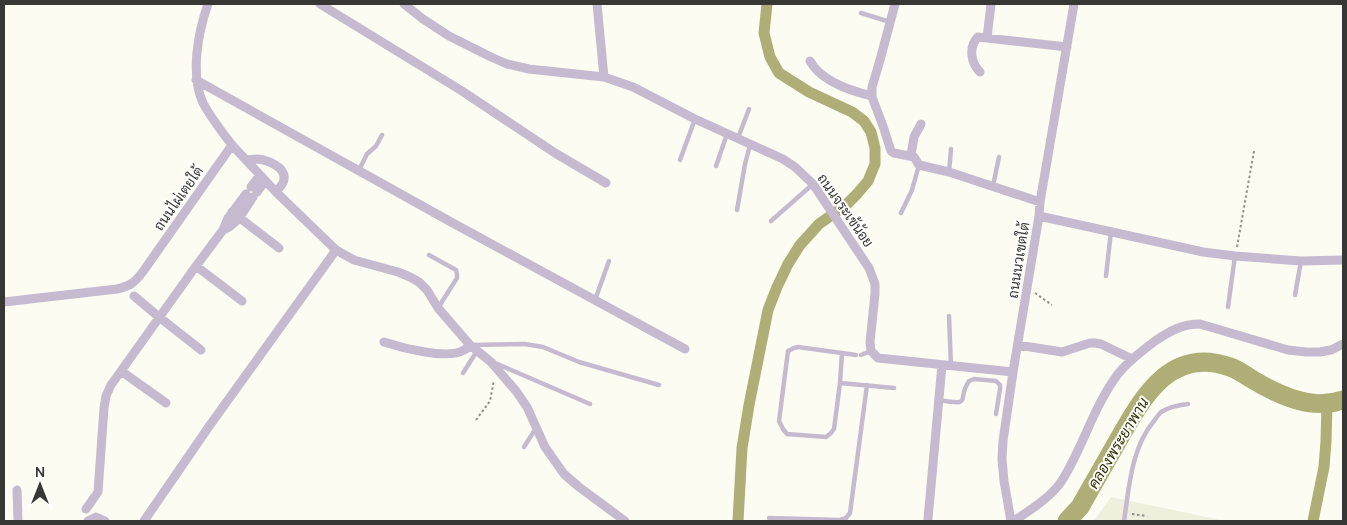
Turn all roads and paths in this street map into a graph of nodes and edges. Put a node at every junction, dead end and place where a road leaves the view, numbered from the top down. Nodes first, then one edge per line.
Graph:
1 (208, 4) edge
2 (320, 4) edge
3 (404, 4) edge
4 (597, 4) edge
5 (895, 4) edge
6 (991, 4) edge
7 (1074, 4) edge
8 (860, 13) dead end
9 (890, 22) junction
10 (987, 38) junction
11 (1067, 47) junction
12 (810, 61) dead end
13 (980, 72) dead end
14 (604, 77) junction
15 (196, 80) junction
16 (872, 96) junction
17 (748, 109) dead end
18 (695, 120) junction
19 (921, 124) dead end
20 (726, 134) junction
21 (382, 135) dead end
22 (737, 139) junction
23 (232, 145) junction
24 (750, 145) junction
25 (951, 149) dead end
26 (1254, 151) dead end
27 (911, 155) junction
28 (999, 157) dead end
29 (246, 160) junction
30 (680, 160) dead end
31 (918, 165) junction
32 (716, 166) dead end
33 (359, 170) junction
34 (949, 172) junction
35 (262, 178) junction
36 (606, 183) dead end
37 (813, 184) junction
38 (993, 186) junction
39 (276, 192) junction
40 (1040, 202) junction
41 (737, 210) dead end
42 (901, 213) dead end
43 (235, 215) junction
44 (1039, 216) junction
45 (771, 221) dead end
46 (1111, 231) junction
47 (279, 248) dead end
48 (336, 250) junction
49 (429, 255) dead end
50 (1235, 256) junction
51 (609, 260) dead end
52 (1301, 260) junction
53 (1343, 260) edge
54 (196, 266) junction
55 (1106, 276) dead end
56 (1028, 287) junction
57 (1295, 295) dead end
58 (134, 296) dead end
59 (595, 300) junction
60 (242, 301) dead end
61 (4, 302) edge
62 (1052, 305) dead end
63 (1228, 307) dead end
64 (438, 308) junction
65 (948, 316) dead end
66 (159, 317) junction
67 (384, 342) dead end
68 (1343, 344) edge
69 (1018, 345) junction
70 (474, 348) junction
71 (685, 349) dead end
72 (201, 350) dead end
73 (872, 351) junction
74 (842, 353) junction
75 (1132, 359) junction
76 (494, 365) junction
77 (947, 365) junction
78 (121, 371) junction
79 (1013, 372) junction
80 (464, 373) dead end
81 (840, 382) junction
82 (659, 384) dead end
83 (867, 385) junction
84 (894, 388) dead end
85 (939, 400) junction
86 (166, 403) dead end
87 (590, 404) dead end
88 (1188, 404) dead end
89 (996, 414) dead end
90 (476, 420) dead end
91 (536, 428) junction
92 (524, 447) dead end
93 (17, 490) dead end
94 (86, 509) dead end
95 (1125, 513) junction
96 (1147, 516) dead end
97 (769, 518) dead end
98 (928, 519) dead end
99 (18, 521) edge
100 (88, 521) edge
101 (105, 521) edge
102 (144, 521) edge
103 (625, 521) edge
104 (1013, 521) edge
105 (1124, 521) edge

1 - 15 street
2 - 36 street
3 - 14 street, ถนนจระเข้น้อย
4 - 14 street
5 - 9 street
6 - 10 street
7 - 11 street, ถนนนวเขตใต้
8 - 9 lane
9 - 16 street
10 - 11 street
10 - 13 street
11 - 40 street, ถนนนวเขตใต้
12 - 16 street
14 - 18 street, ถนนจระเข้น้อย
15 - 23 street
15 - 33 street
16 - 27 street
17 - 22 lane
18 - 20 street, ถนนจระเข้น้อย
18 - 30 lane
19 - 27 street
20 - 22 street, ถนนจระเข้น้อย
20 - 32 lane
21 - 33 lane
22 - 24 street, ถนนจระเข้น้อย
23 - 29 street
23 - 61 street, ถนนไผ่เตยใต้
24 - 37 street, ถนนจระเข้น้อย
24 - 41 lane
25 - 34 lane
26 - 50 path
27 - 31 street
28 - 38 lane
29 - 35 street
29 - 39 street
31 - 34 street
31 - 42 lane
33 - 59 street
34 - 38 street
35 - 39 street
35 - 43 street
37 - 45 lane
37 - 73 street, ถนนจระเข้น้อย
38 - 40 street
39 - 48 street
40 - 44 street, ถนนนวเขตใต้
43 - 47 street
43 - 54 street
44 - 46 street
44 - 56 street, ถนนนวเขตใต้
46 - 50 street
46 - 55 lane
48 - 64 street
48 - 102 street
49 - 64 lane
50 - 52 street
50 - 63 lane
51 - 59 lane
52 - 53 street
52 - 57 lane
54 - 60 street
54 - 66 street
56 - 62 path
56 - 69 street, ถนนนวเขตใต้
58 - 66 street
59 - 71 street
64 - 70 street
65 - 77 lane
66 - 72 street
66 - 78 street
67 - 70 street
68 - 75 street
69 - 75 street
69 - 79 street, ถนนนวเขตใต้
70 - 76 street
70 - 80 lane
70 - 82 lane
73 - 74 lane
73 - 77 street
74 - 81 lane
74 - 81 lane
75 - 104 street
76 - 87 lane
76 - 90 path
76 - 91 street
77 - 79 street
77 - 85 street
78 - 86 street
78 - 94 street
79 - 104 street, ถนนนวเขตใต้
81 - 83 lane
83 - 84 lane
83 - 97 lane
85 - 89 lane
85 - 98 street
88 - 95 lane
91 - 92 lane
91 - 103 street
93 - 99 street
95 - 96 path
95 - 105 lane
100 - 101 street

